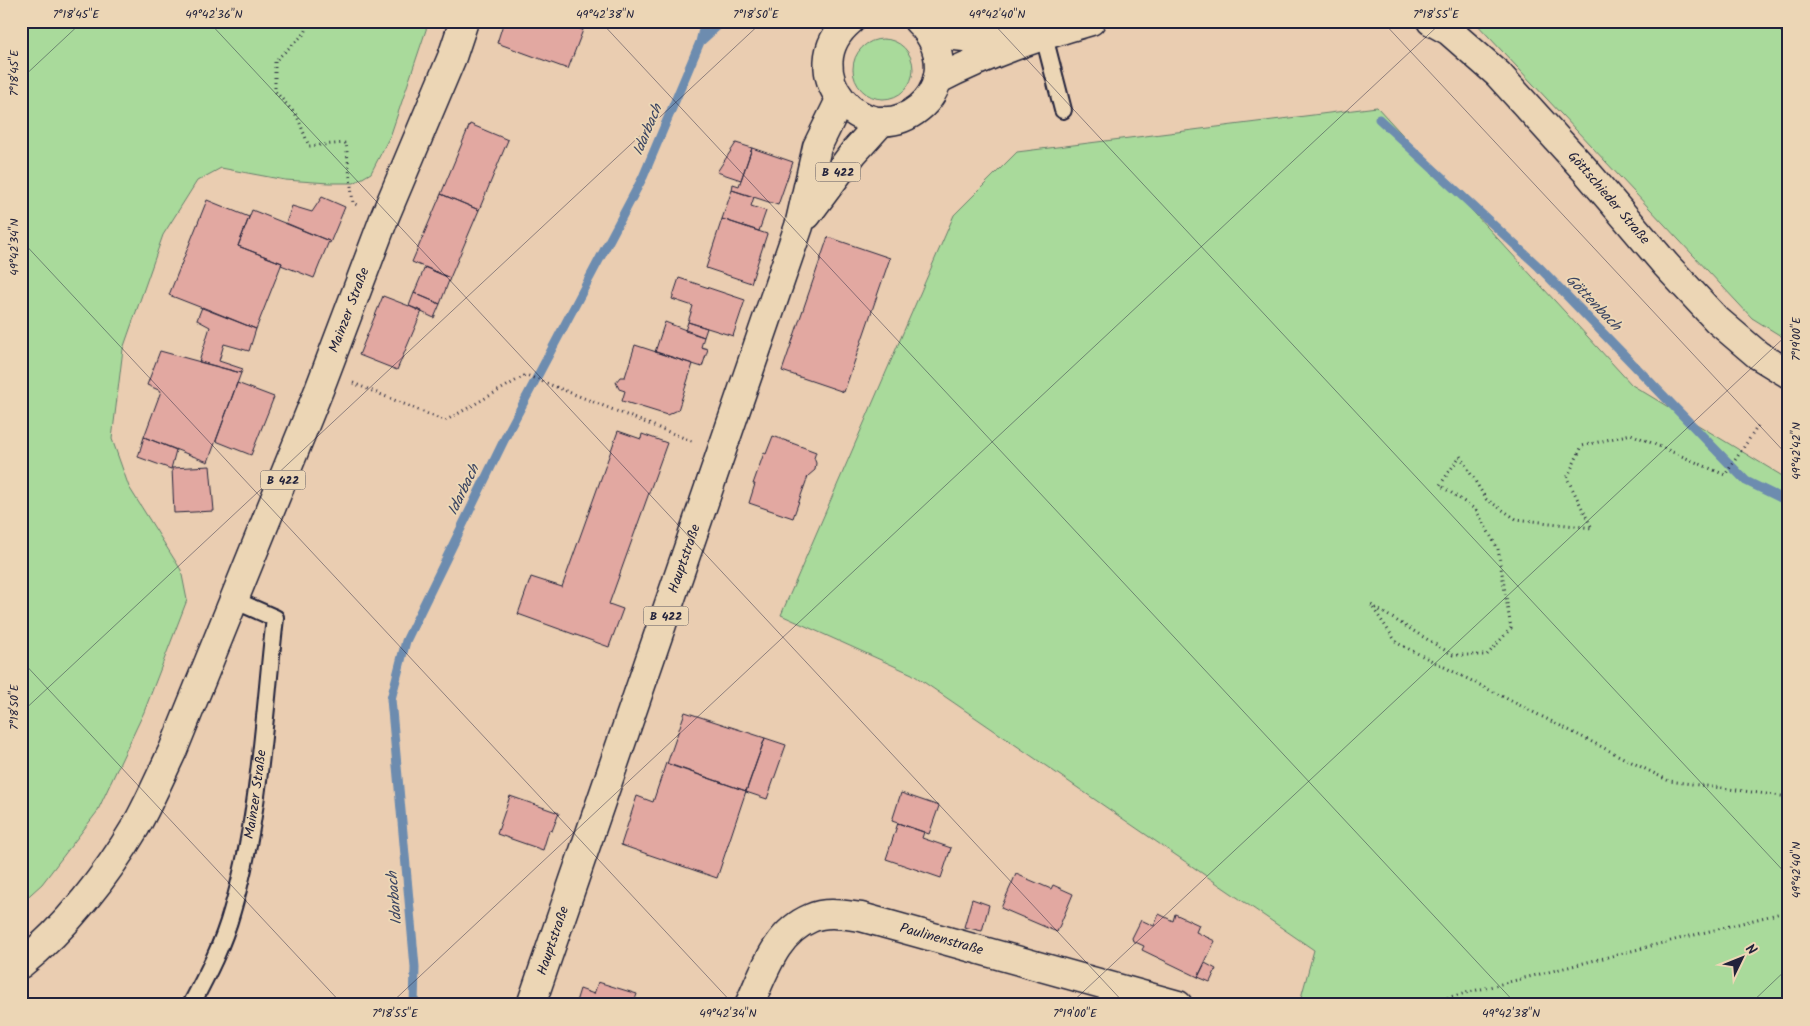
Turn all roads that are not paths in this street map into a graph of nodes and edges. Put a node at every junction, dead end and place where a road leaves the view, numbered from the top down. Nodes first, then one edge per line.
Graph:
1 (464, 21) edge
2 (850, 21) edge
3 (1091, 21) edge
4 (1431, 21) edge
5 (924, 27) edge
6 (1041, 28) edge
7 (938, 80) junction
8 (840, 100) junction
9 (1063, 110) dead end
10 (882, 121) junction
11 (799, 226) junction
12 (1789, 374) edge
13 (234, 600) junction
14 (21, 964) edge
15 (191, 1005) edge
16 (531, 1005) edge
17 (749, 1005) edge
18 (1178, 1005) edge

1 - 13 main road, Mainzer Straße / B 422
2 - 8 main road
3 - 6 main road
4 - 12 main road, Göttschieder Straße
5 - 6 main road
5 - 7 main road
6 - 7 main road
6 - 9 lane
7 - 10 main road
8 - 10 main road
8 - 11 main road, Hauptstraße / B 422
10 - 11 main road, Hauptstraße / B 422
11 - 16 main road, Hauptstraße / B 422
13 - 14 main road, Mainzer Straße / B 422
13 - 15 lane, Mainzer Straße
17 - 18 main road, Paulinenstraße

